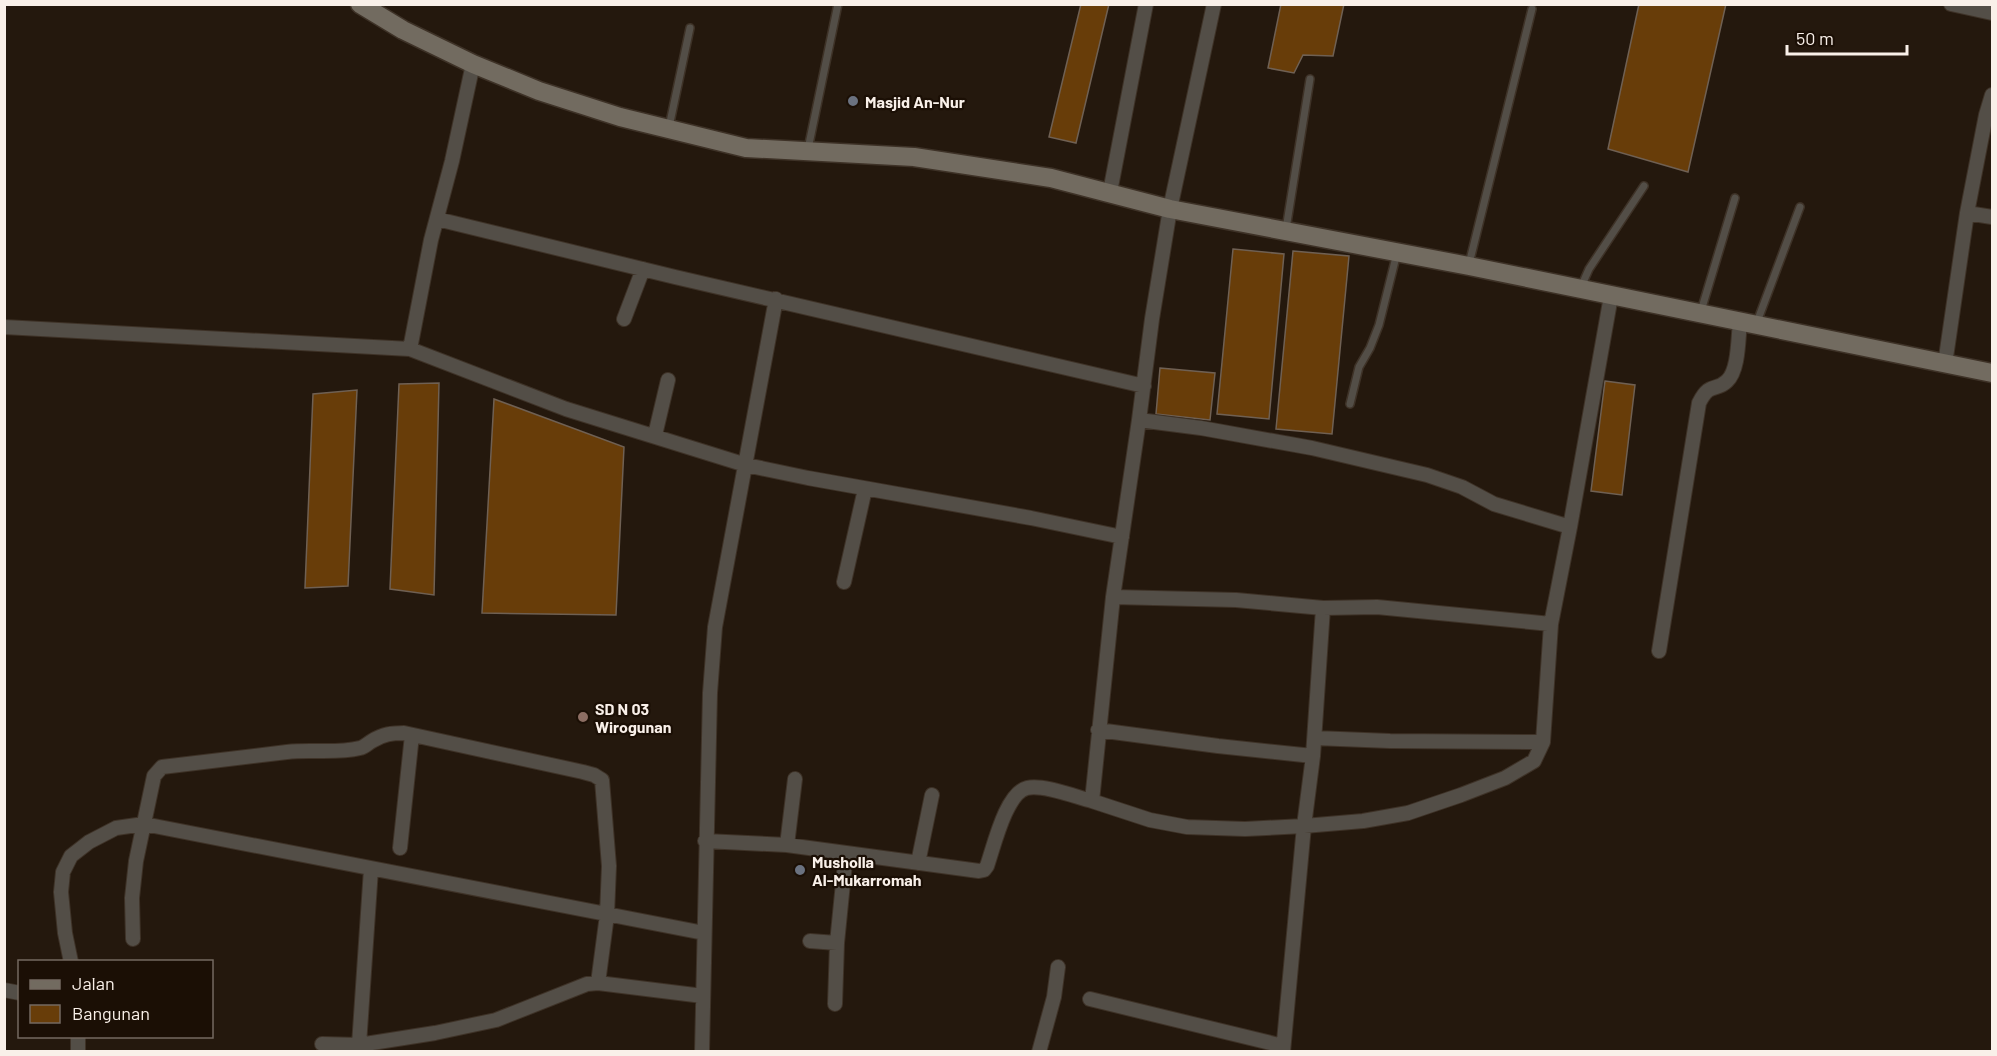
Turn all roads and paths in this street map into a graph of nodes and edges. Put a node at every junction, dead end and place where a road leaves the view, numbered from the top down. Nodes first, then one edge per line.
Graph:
1 (360, 4) edge
2 (838, 4) edge
3 (1146, 4) edge
4 (1214, 4) edge
5 (1951, 4) edge
6 (1532, 9) dead end
7 (1992, 13) edge
8 (690, 28) dead end
9 (472, 64) junction
10 (1310, 79) dead end
11 (1992, 95) edge
12 (669, 130) junction
13 (807, 152) junction
14 (1644, 186) dead end
15 (1110, 192) junction
16 (1735, 198) dead end
17 (1800, 207) dead end
18 (1170, 209) junction
19 (1967, 213) junction
20 (1992, 217) edge
21 (436, 219) junction
22 (1285, 231) junction
23 (1397, 253) junction
24 (1468, 266) junction
25 (643, 269) junction
26 (1580, 290) junction
27 (1611, 296) junction
28 (776, 300) junction
29 (1700, 314) junction
30 (624, 319) dead end
31 (1748, 323) junction
32 (4, 327) edge
33 (410, 350) junction
34 (1945, 364) junction
35 (1992, 373) edge
36 (668, 380) dead end
37 (1144, 386) junction
38 (1350, 404) dead end
39 (1139, 420) junction
40 (655, 435) junction
41 (746, 465) junction
42 (865, 489) junction
43 (1570, 527) junction
44 (1122, 537) junction
45 (844, 582) dead end
46 (1113, 597) junction
47 (1323, 608) junction
48 (1551, 624) junction
49 (1659, 651) dead end
50 (1098, 730) junction
51 (412, 735) junction
52 (1315, 738) junction
53 (1543, 742) junction
54 (1313, 756) junction
55 (795, 778) dead end
56 (932, 795) dead end
57 (1092, 801) junction
58 (144, 824) junction
59 (1304, 832) junction
60 (705, 841) junction
61 (787, 845) junction
62 (400, 848) dead end
63 (846, 852) junction
64 (918, 863) junction
65 (371, 869) junction
66 (607, 915) junction
67 (704, 933) junction
68 (133, 939) dead end
69 (810, 941) dead end
70 (837, 943) junction
71 (71, 960) edge
72 (1058, 967) dead end
73 (597, 983) junction
74 (703, 996) junction
75 (1090, 999) dead end
76 (835, 1004) dead end
77 (322, 1044) dead end
78 (359, 1045) junction
79 (1283, 1049) edge
80 (702, 1052) edge
81 (1039, 1052) edge

1 - 9 street
2 - 13 lane
3 - 15 street
4 - 18 street
5 - 7 street
6 - 24 lane
8 - 12 lane
9 - 12 street
9 - 21 street
10 - 22 lane
11 - 19 street
12 - 13 street
13 - 15 street
14 - 26 lane
15 - 18 street
16 - 29 lane
17 - 31 lane
18 - 22 street
18 - 37 street
19 - 20 street
19 - 34 street
21 - 25 street
21 - 33 street
22 - 23 street
23 - 24 street
23 - 38 lane
24 - 26 street
25 - 28 street
25 - 30 street
26 - 27 street
27 - 29 street
27 - 43 street
28 - 37 street
28 - 41 street
29 - 31 street
31 - 34 street
31 - 49 street
32 - 33 street
33 - 40 street
34 - 35 street
36 - 40 street
37 - 39 street
39 - 43 street
39 - 44 street
40 - 41 street
41 - 42 street
41 - 60 street
42 - 44 street
42 - 45 street
43 - 48 street
44 - 46 street
46 - 47 street
46 - 50 street
47 - 48 street
47 - 52 street
48 - 53 street
50 - 54 street
50 - 57 street
51 - 58 street
51 - 62 street
51 - 66 street
52 - 53 street
52 - 54 street
53 - 59 street
54 - 59 street
55 - 61 street
56 - 64 street
57 - 59 street
57 - 64 street
58 - 65 street
58 - 68 street
58 - 71 street
59 - 79 street
60 - 61 street
60 - 67 street
61 - 63 street
63 - 64 street
63 - 70 street
65 - 66 street
65 - 78 street
66 - 67 street
66 - 73 street
67 - 74 street
69 - 70 street
70 - 76 street
72 - 81 street
73 - 74 street
73 - 78 street
74 - 80 street
75 - 79 street
77 - 78 street

